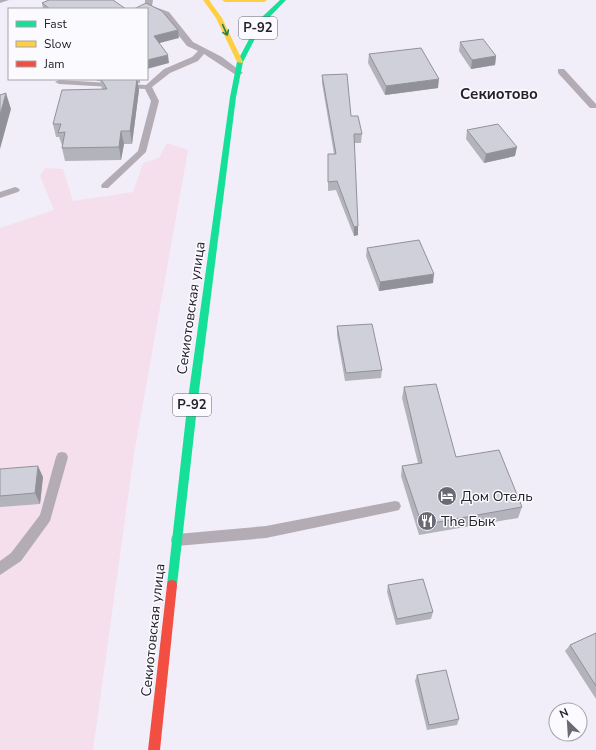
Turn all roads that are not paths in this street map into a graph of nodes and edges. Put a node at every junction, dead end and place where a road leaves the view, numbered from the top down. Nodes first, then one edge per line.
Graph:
1 (5, 0) edge
2 (149, 0) edge
3 (206, 0) edge
4 (225, 0) edge
5 (264, 0) edge
6 (283, 0) edge
7 (0, 1) edge
8 (204, 51) junction
9 (240, 62) junction
10 (561, 71) dead end
11 (239, 73) junction
12 (59, 82) dead end
13 (148, 87) junction
14 (596, 106) edge
15 (105, 186) dead end
16 (15, 190) dead end
17 (0, 195) edge
18 (62, 457) dead end
19 (394, 506) dead end
20 (177, 540) junction
21 (0, 569) edge
22 (154, 750) edge

1 - 7 lane
2 - 8 lane
3 -> 9 main road, Р-92
4 - 5 main road
6 - 9 main road, Р-92
8 - 11 lane
8 - 13 lane
9 - 11 main road, Секиотовская улица / Р-92
10 - 14 lane
11 - 20 main road, Секиотовская улица / Р-92
12 - 13 lane
13 - 15 lane
16 - 17 lane
18 - 21 lane
19 - 20 lane
20 - 22 main road, Секиотовская улица / Р-92

